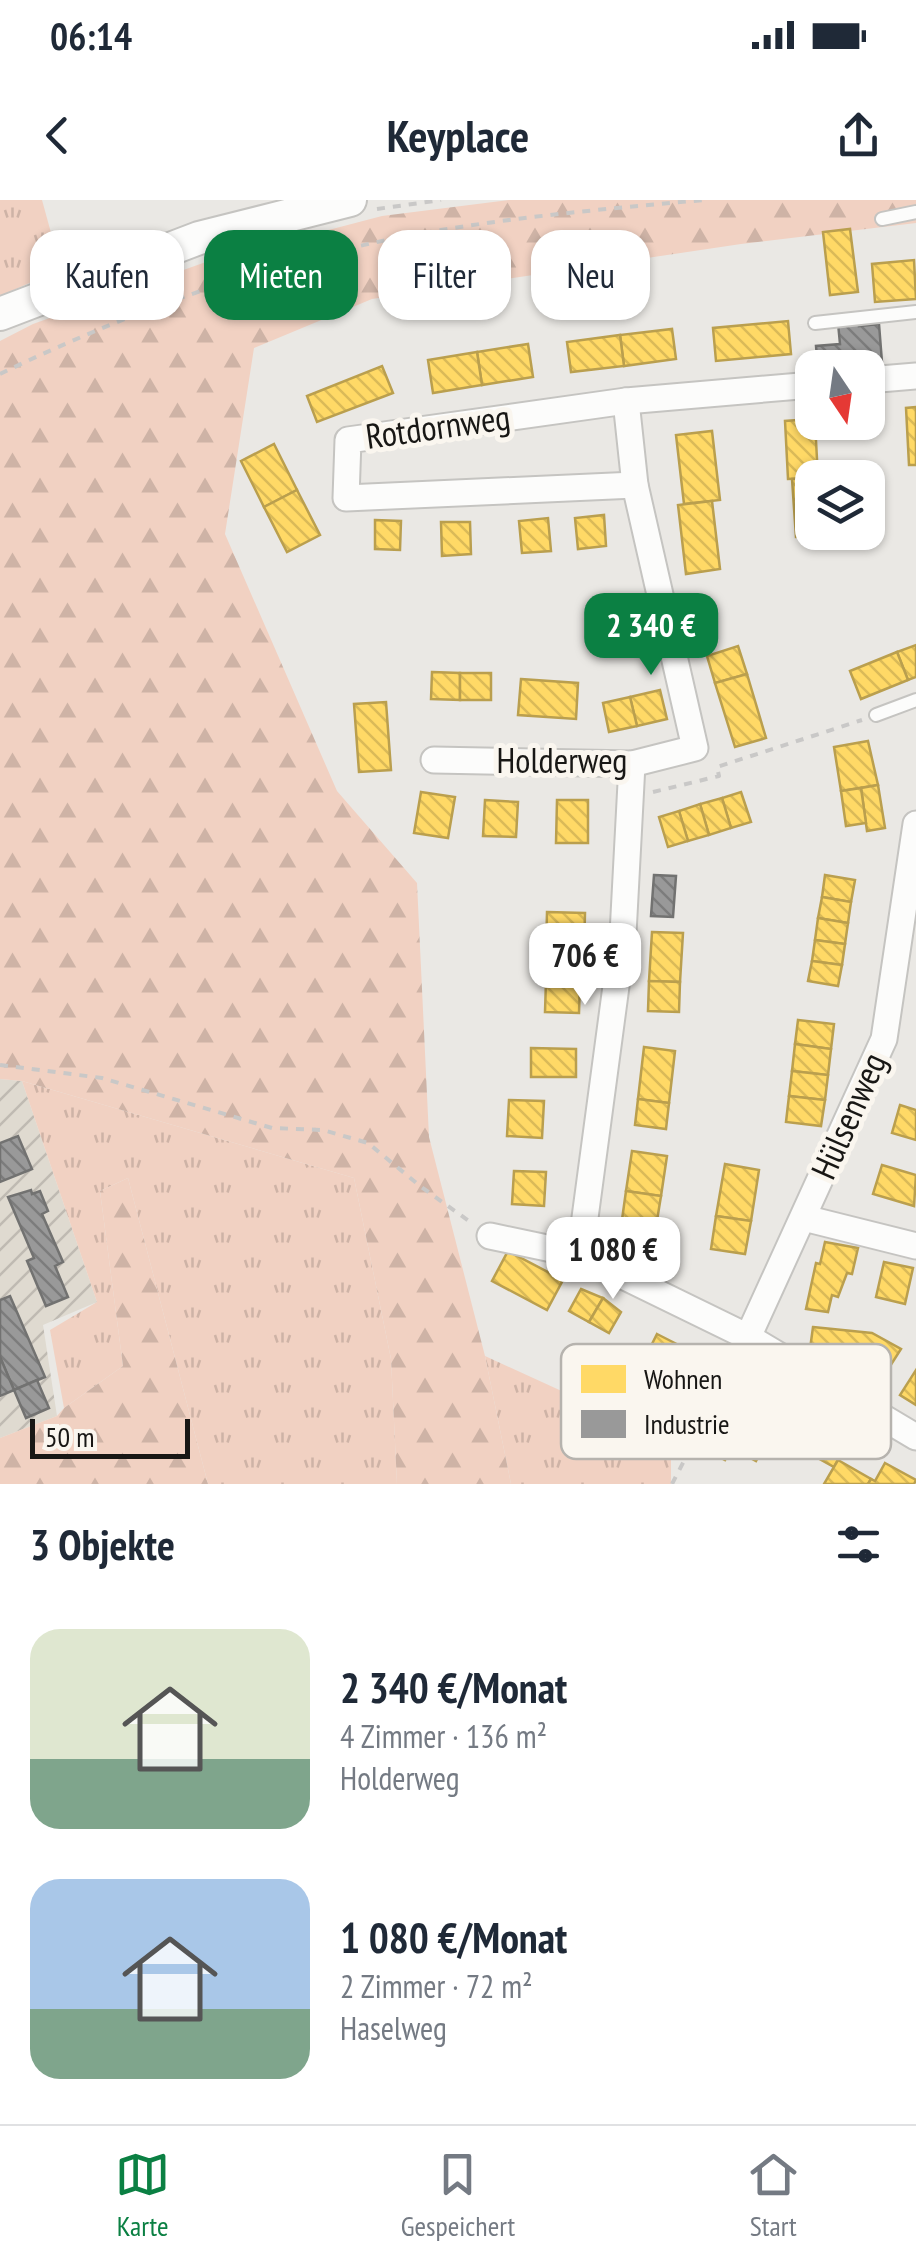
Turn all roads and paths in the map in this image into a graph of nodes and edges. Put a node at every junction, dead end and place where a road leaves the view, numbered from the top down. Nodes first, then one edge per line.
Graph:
1 (350, 200) edge
2 (704, 200) edge
3 (916, 212) edge
4 (882, 219) dead end
5 (916, 312) edge
6 (0, 314) edge
7 (815, 323) dead end
8 (0, 374) edge
9 (916, 376) edge
10 (885, 379) edge
11 (795, 386) edge
12 (626, 400) junction
13 (635, 485) junction
14 (916, 700) edge
15 (876, 715) joint
16 (434, 760) dead end
17 (632, 764) junction
18 (630, 797) junction
19 (916, 824) edge
20 (0, 1065) edge
21 (804, 1218) junction
22 (490, 1236) joint
23 (916, 1246) edge
24 (580, 1255) junction
25 (748, 1337) junction
26 (744, 1344) edge
27 (760, 1344) edge
28 (891, 1421) edge
29 (916, 1436) edge
30 (685, 1459) edge
31 (672, 1484) edge

1 - 6 street
2 - 8 path
3 - 4 lane
5 - 7 lane
9 - 10 street
11 - 12 street, Rotdornweg
12 - 13 street, Holderweg
12 - 13 street, Rotdornweg
13 - 17 street, Holderweg
14 - 15 lane
15 - 18 path
16 - 17 street, Holderweg
17 - 18 street
18 - 24 street
19 - 21 street, Hülsenweg
20 - 22 path
21 - 23 street
21 - 25 street, Hülsenweg
22 - 24 street
24 - 25 street
25 - 26 path
25 - 27 street
28 - 29 street
30 - 31 path

